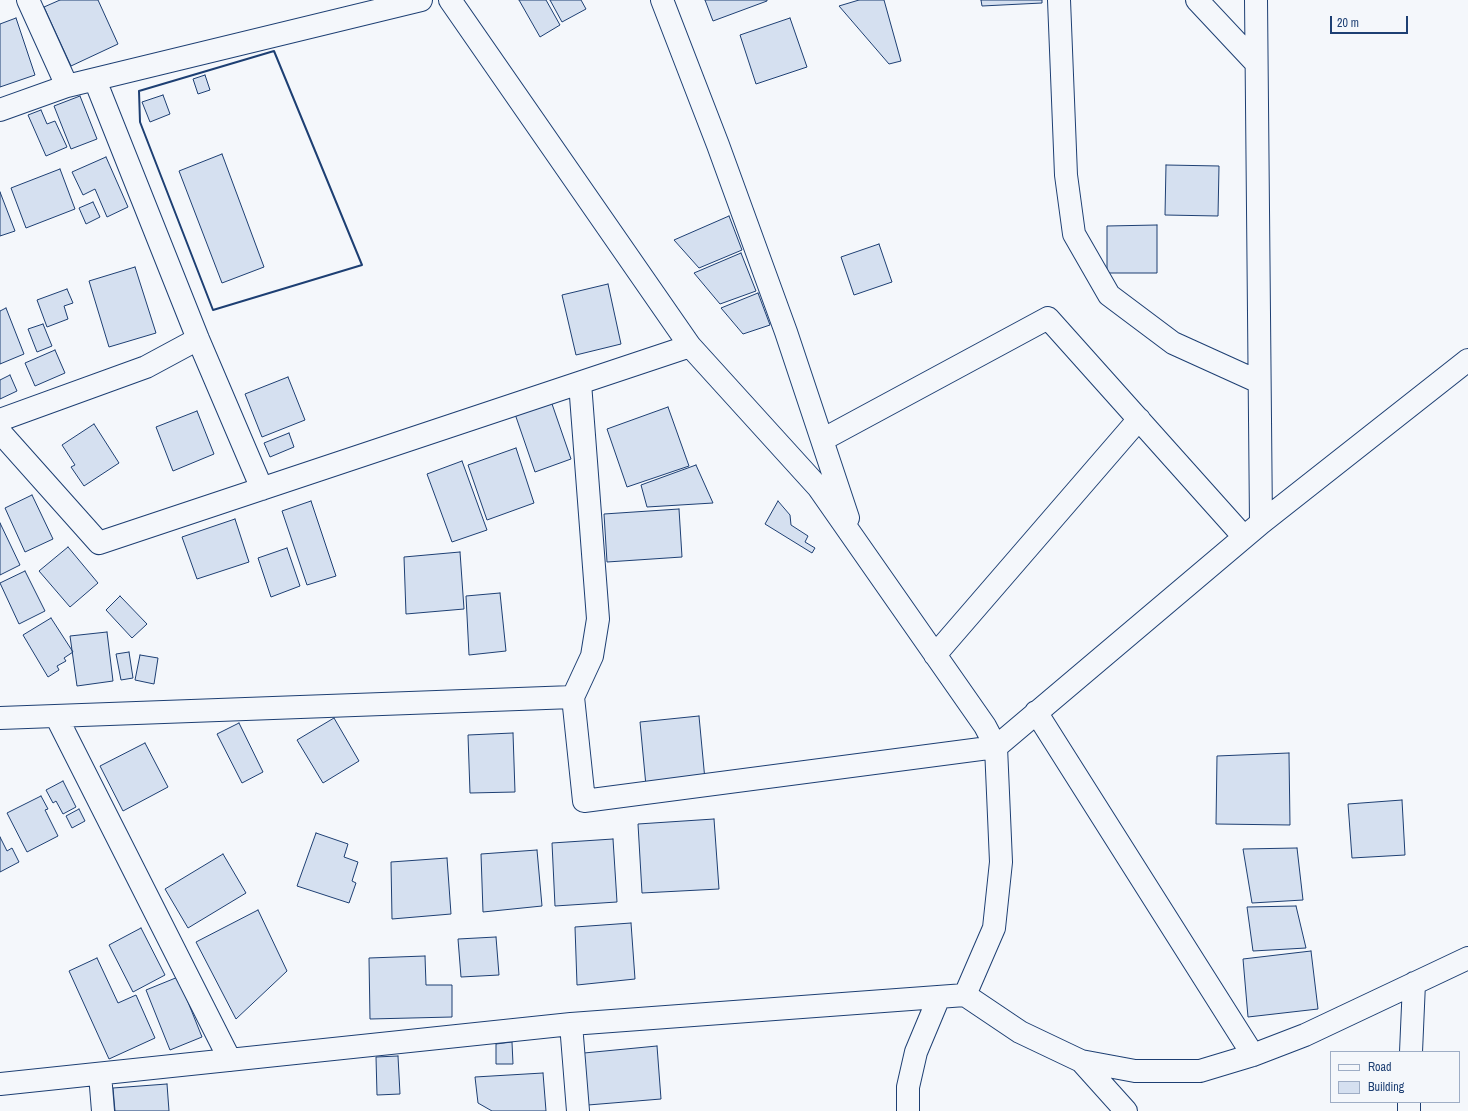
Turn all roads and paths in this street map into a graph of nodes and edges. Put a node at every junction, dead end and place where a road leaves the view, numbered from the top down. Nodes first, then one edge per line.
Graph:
1 (28, 0) edge
2 (421, 0) edge
3 (450, 0) edge
4 (662, 0) edge
5 (1059, 0) edge
6 (1197, 0) edge
7 (1256, 0) edge
8 (1256, 64) junction
9 (96, 80) junction
10 (67, 86) junction
11 (0, 110) edge
12 (198, 339) junction
13 (690, 346) junction
14 (1464, 368) edge
15 (1259, 382) junction
16 (580, 383) junction
17 (1139, 419) junction
18 (0, 420) edge
19 (0, 432) edge
20 (822, 440) junction
21 (262, 489) junction
22 (1260, 523) junction
23 (1244, 537) junction
24 (856, 543) junction
25 (935, 655) junction
26 (573, 698) junction
27 (1036, 712) junction
28 (56, 716) junction
29 (0, 718) edge
30 (996, 747) junction
31 (1468, 958) edge
32 (1414, 983) junction
33 (965, 994) junction
34 (938, 997) junction
35 (571, 1024) junction
36 (1411, 1051) edge
37 (1253, 1055) junction
38 (230, 1060) junction
39 (1081, 1061) junction
40 (100, 1074) junction
41 (0, 1084) edge
42 (103, 1111) edge
43 (578, 1111) edge
44 (908, 1111) edge
45 (1126, 1111) edge

1 - 10 street
2 - 9 street
3 - 13 street
4 - 20 street
5 - 15 street
6 - 8 street
7 - 8 street
8 - 15 street
9 - 10 street
9 - 12 street
10 - 11 street
12 - 18 street
12 - 21 street
13 - 16 street
13 - 24 street
14 - 22 street
15 - 22 street
16 - 21 street
16 - 26 street
17 - 20 street
17 - 23 street
17 - 25 street
19 - 21 street
20 - 24 street
22 - 23 street
23 - 27 street
24 - 25 street
25 - 30 street
26 - 28 street
26 - 30 street
27 - 30 street
27 - 37 street
28 - 29 street
28 - 38 street
30 - 33 street
31 - 32 street
32 - 36 street
32 - 37 street
33 - 34 street
33 - 39 street
34 - 35 street
34 - 44 street
35 - 38 street
35 - 43 street
37 - 39 street
38 - 40 street
39 - 45 street
40 - 41 street
40 - 42 street

